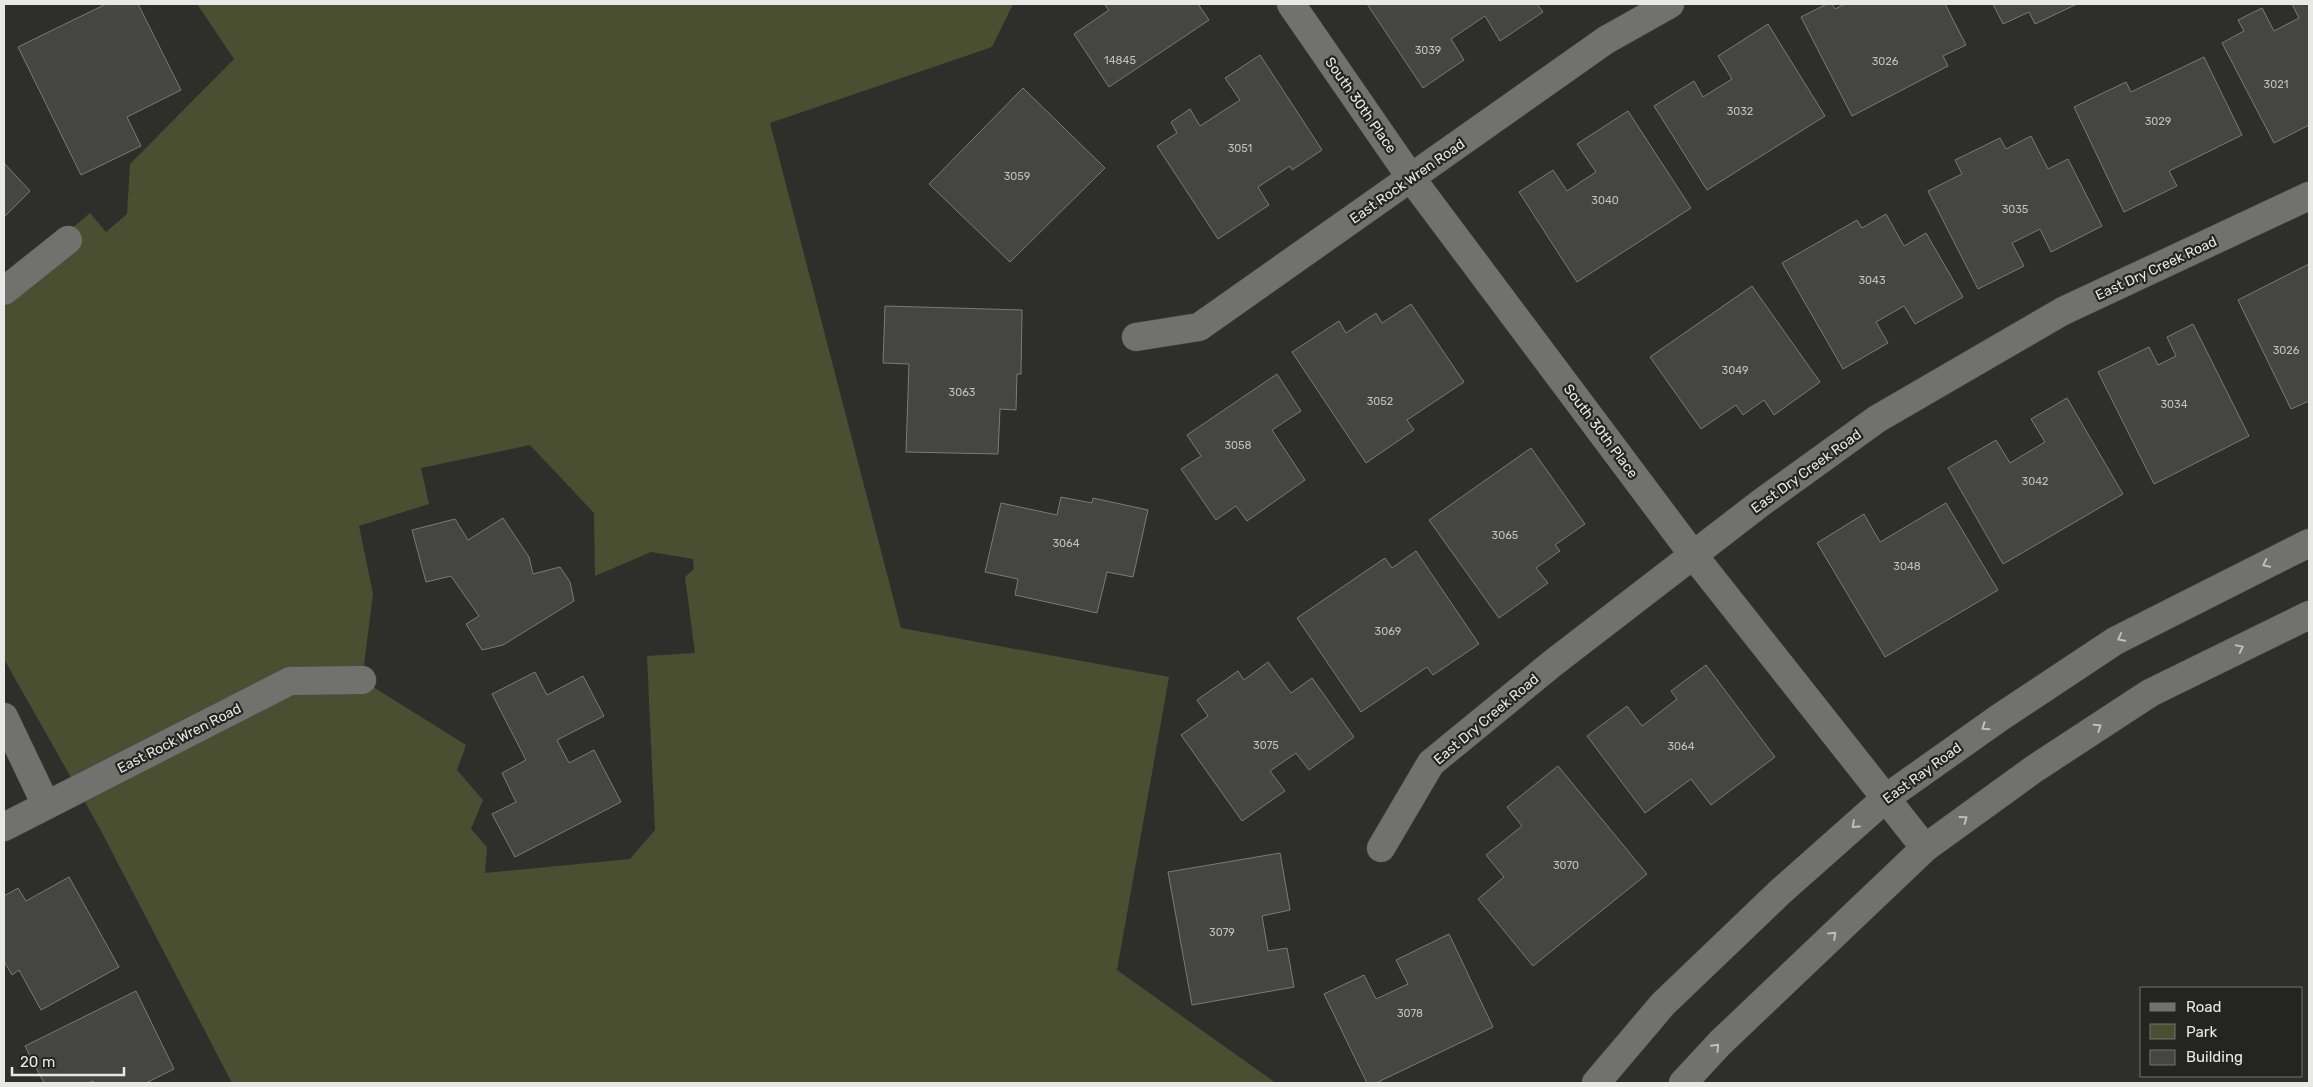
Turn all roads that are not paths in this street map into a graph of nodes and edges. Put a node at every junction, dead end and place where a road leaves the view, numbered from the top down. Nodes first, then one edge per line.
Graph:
1 (1291, 4) edge
2 (1670, 4) edge
3 (1411, 178) junction
4 (2309, 196) edge
5 (68, 240) dead end
6 (4, 291) edge
7 (1136, 336) dead end
8 (2309, 543) edge
9 (1694, 556) junction
10 (2309, 615) edge
11 (362, 680) dead end
12 (4, 717) edge
13 (1886, 798) junction
14 (46, 805) junction
15 (4, 827) edge
16 (1381, 848) dead end
17 (1925, 848) junction
18 (1596, 1083) edge
19 (1683, 1083) edge

1 - 3 street, South 30th Place
2 - 3 street, East Rock Wren Road
3 - 7 street, East Rock Wren Road
3 - 9 street, South 30th Place
4 - 9 street, East Dry Creek Road
5 - 6 street
8 -> 13 street, East Ray Road
9 - 13 street, South 30th Place
9 - 16 street, East Dry Creek Road
17 -> 10 street
11 - 14 street, East Rock Wren Road
12 - 14 street
13 - 17 street, South 30th Place
13 -> 18 street, East Ray Road
14 - 15 street, East Rock Wren Road
19 -> 17 street

